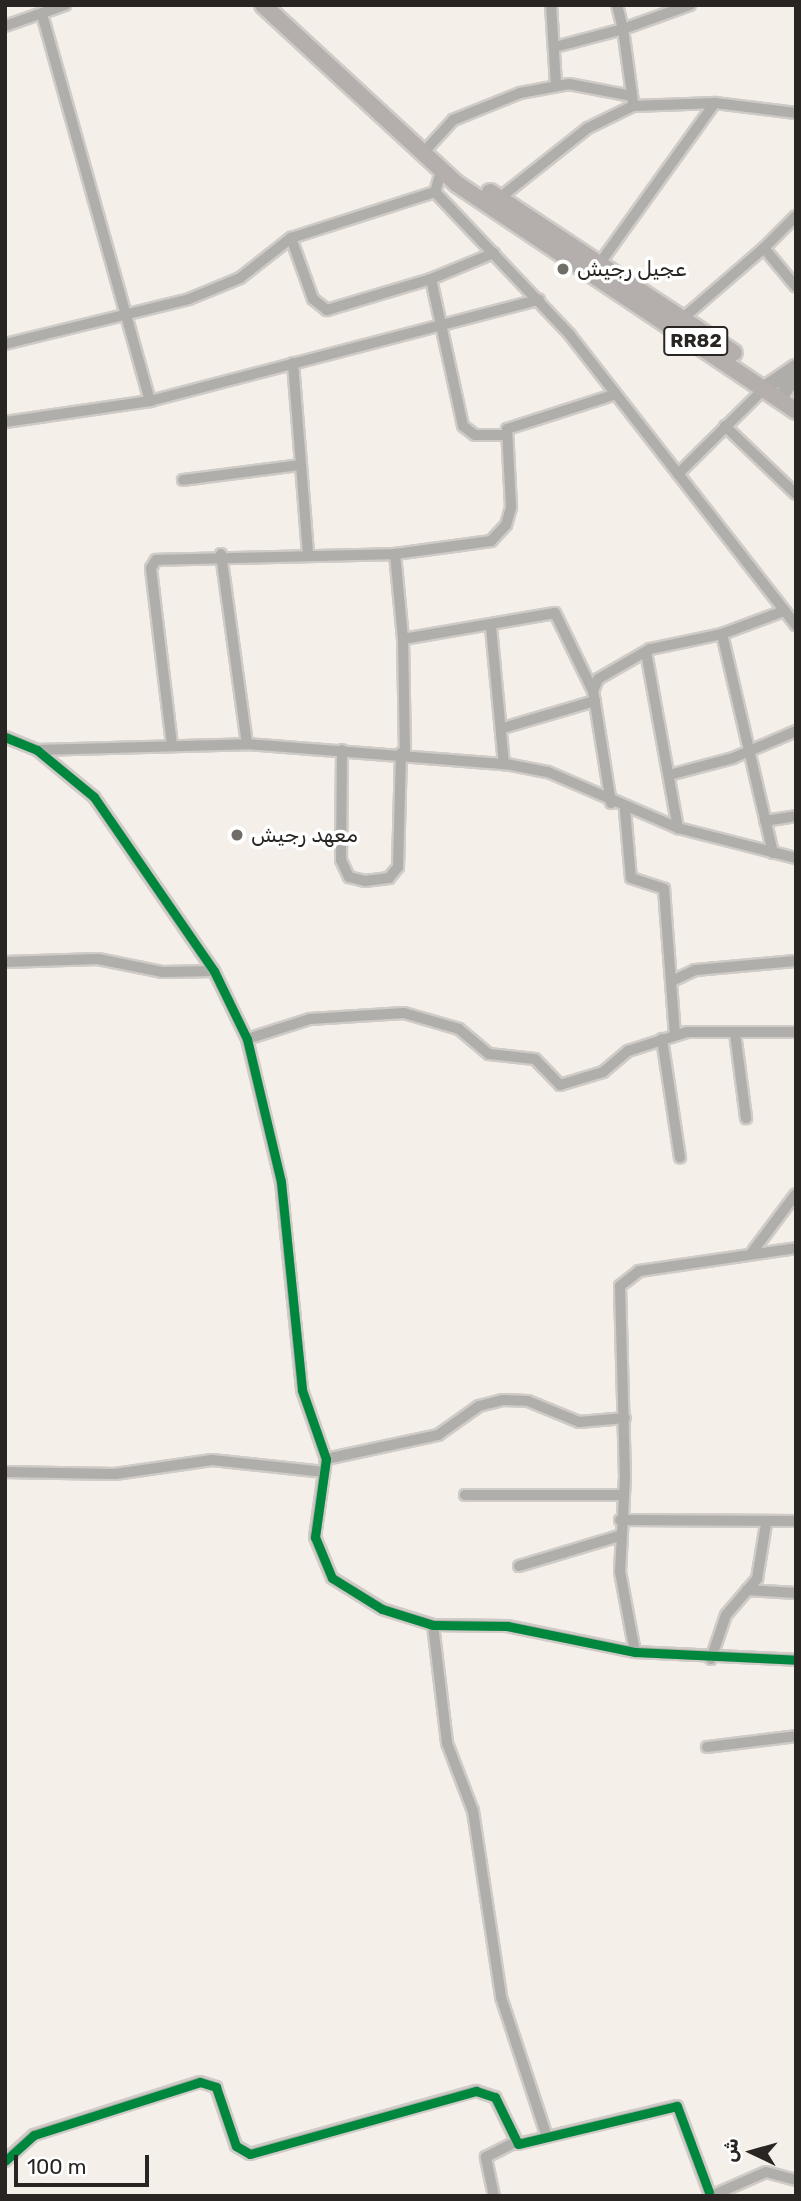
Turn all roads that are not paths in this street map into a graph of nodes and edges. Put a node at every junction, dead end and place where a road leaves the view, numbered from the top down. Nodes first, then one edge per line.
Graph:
1 (65, 5) edge
2 (263, 5) edge
3 (551, 5) edge
4 (617, 5) edge
5 (690, 5) edge
6 (43, 17) junction
7 (5, 26) edge
8 (623, 29) junction
9 (555, 47) junction
10 (556, 85) junction
11 (633, 101) junction
12 (715, 103) junction
13 (796, 113) edge
14 (422, 154) junction
15 (442, 168) junction
16 (435, 192) junction
17 (496, 202) junction
18 (796, 216) edge
19 (291, 238) junction
20 (764, 248) junction
21 (494, 253) junction
22 (597, 267) junction
23 (431, 279) junction
24 (796, 286) edge
25 (539, 300) junction
26 (124, 315) junction
27 (683, 318) junction
28 (446, 328) junction
29 (5, 344) edge
30 (293, 363) junction
31 (796, 367) edge
32 (796, 374) edge
33 (780, 391) edge
34 (616, 394) junction
35 (150, 401) junction
36 (796, 411) edge
37 (5, 422) edge
38 (726, 426) junction
39 (504, 435) junction
40 (300, 465) junction
41 (678, 474) junction
42 (183, 480) dead end
43 (796, 494) edge
44 (309, 552) junction
45 (221, 554) junction
46 (395, 554) junction
47 (784, 611) junction
48 (796, 625) edge
49 (491, 627) junction
50 (722, 634) junction
51 (403, 639) junction
52 (646, 652) junction
53 (594, 696) junction
54 (503, 728) junction
55 (796, 731) edge
56 (5, 737) edge
57 (247, 744) junction
58 (172, 745) junction
59 (37, 750) junction
60 (342, 750) junction
61 (750, 750) junction
62 (403, 753) junction
63 (504, 764) junction
64 (673, 774) junction
65 (611, 803) junction
66 (625, 810) junction
67 (796, 816) edge
68 (765, 821) junction
69 (678, 828) junction
70 (772, 853) junction
71 (796, 858) edge
72 (796, 961) edge
73 (5, 962) edge
74 (214, 971) junction
75 (674, 980) junction
76 (796, 1032) edge
77 (735, 1033) junction
78 (674, 1035) junction
79 (247, 1039) junction
80 (662, 1039) junction
81 (746, 1118) dead end
82 (680, 1158) dead end
83 (796, 1194) edge
84 (796, 1248) edge
85 (753, 1251) junction
86 (625, 1418) junction
87 (326, 1459) junction
88 (5, 1472) edge
89 (324, 1472) junction
90 (465, 1495) dead end
91 (623, 1495) junction
92 (620, 1520) junction
93 (796, 1521) edge
94 (766, 1524) junction
95 (619, 1536) junction
96 (519, 1566) dead end
97 (747, 1590) junction
98 (796, 1593) edge
99 (433, 1625) junction
100 (635, 1652) junction
101 (711, 1659) junction
102 (796, 1660) edge
103 (796, 1736) edge
104 (707, 1747) dead end
105 (547, 2137) junction
106 (514, 2143) junction
107 (5, 2161) edge
108 (796, 2180) edge
109 (710, 2194) edge
110 (494, 2196) edge

1 - 6 street
2 - 14 main road, RR82
3 - 9 street
4 - 8 street
5 - 8 street
6 - 7 street
6 - 26 street
8 - 9 street
8 - 11 street
9 - 10 street
10 - 11 street
10 - 14 street
11 - 12 street
11 - 17 street
12 - 13 street
12 - 22 street
14 - 15 main road, RR82
15 - 16 street
15 - 17 main road, RR82
16 - 19 street
16 - 21 street
17 - 22 main road, RR82
18 - 20 street
19 - 23 street
19 - 26 street
20 - 24 street
20 - 27 street
21 - 23 street
21 - 25 street
22 - 27 main road, RR82
22 - 33 main road, RR82
23 - 28 street
25 - 28 street
25 - 34 street
26 - 29 street
26 - 35 street
27 - 33 main road, RR82
28 - 30 street
28 - 39 street
30 - 35 street
30 - 40 street
31 - 33 street
32 - 33 street
33 - 36 main road, RR82
33 - 38 street
34 - 39 street
34 - 41 street
35 - 37 street
38 - 41 street
38 - 43 street
39 - 46 street
40 - 42 street
40 - 44 street
41 - 47 street
44 - 45 street
44 - 46 street
45 - 57 street
45 - 58 street
46 - 51 street
47 - 48 street
47 - 50 street
49 - 51 street
49 - 53 street
49 - 54 street
50 - 52 street
50 - 61 street
51 - 62 street
52 - 53 street
52 - 64 street
53 - 54 street
53 - 65 street
54 - 63 street
55 - 61 street
56 - 59 street
57 - 58 street
57 - 60 street
58 - 59 street
59 - 74 street
60 - 62 street
60 - 62 street
61 - 64 street
61 - 68 street
62 - 63 street
63 - 65 street
64 - 69 street
65 - 66 street
66 - 69 street
66 - 75 street
67 - 68 street
68 - 70 street
69 - 70 street
70 - 71 street
72 - 75 street
73 - 74 street
74 - 79 street
75 - 78 street
76 - 77 street
77 - 78 street
77 - 81 street
78 - 80 street
79 - 80 street
79 - 87 street
80 - 82 street
83 - 85 street
84 - 85 street
85 - 86 street
86 - 87 street
86 - 91 street
87 - 89 street
88 - 89 street
89 - 99 street
90 - 91 street
91 - 92 street
92 - 94 street
92 - 95 street
93 - 94 street
94 - 97 street
95 - 96 street
95 - 100 street
97 - 98 street
97 - 101 street
99 - 100 street
99 - 105 street
100 - 101 street
101 - 102 street
103 - 104 street
105 - 106 street
105 - 109 street
106 - 107 street
106 - 110 street
108 - 109 street

